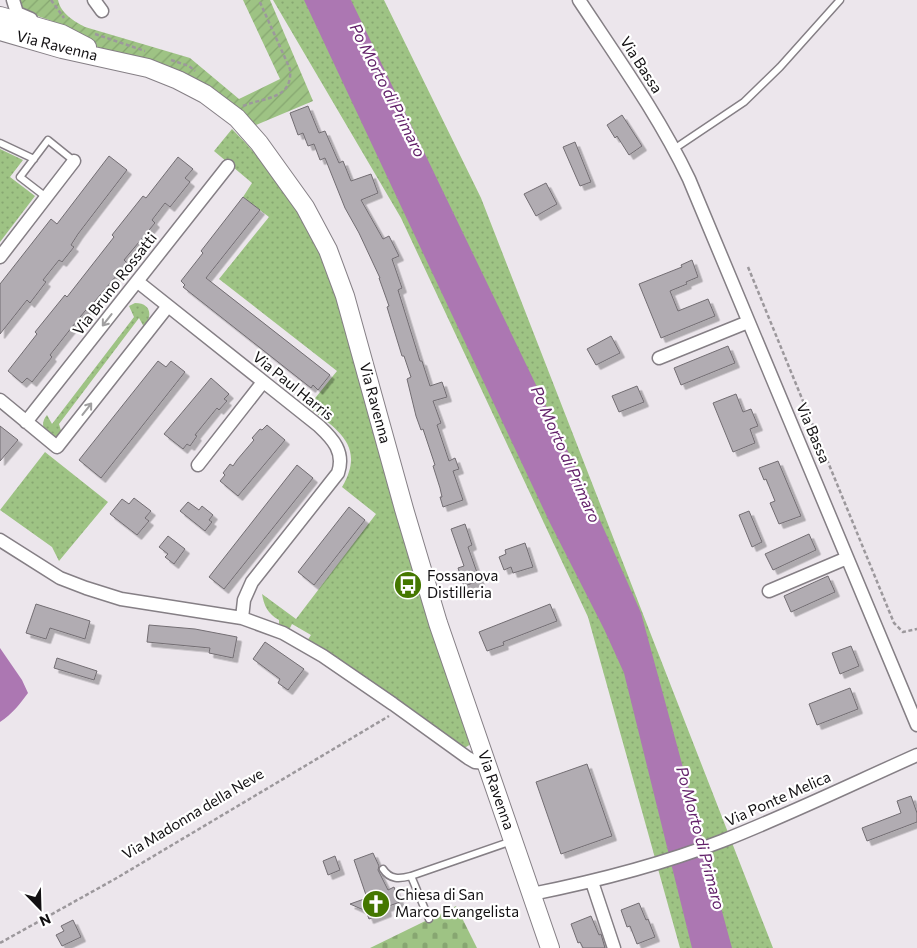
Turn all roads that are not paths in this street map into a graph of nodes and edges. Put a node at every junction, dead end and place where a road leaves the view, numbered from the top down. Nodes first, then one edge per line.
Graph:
1 (13, 0) edge
2 (94, 0) edge
3 (579, 0) edge
4 (840, 0) edge
5 (102, 11) dead end
6 (0, 16) edge
7 (0, 31) edge
8 (62, 34) junction
9 (115, 60) junction
10 (0, 143) edge
11 (674, 149) junction
12 (34, 159) junction
13 (74, 160) joint
14 (228, 166) dead end
15 (46, 197) junction
16 (0, 257) edge
17 (138, 282) junction
18 (168, 306) junction
19 (748, 322) junction
20 (659, 358) dead end
21 (263, 382) junction
22 (0, 400) edge
23 (26, 422) junction
24 (198, 466) dead end
25 (0, 540) edge
26 (847, 558) junction
27 (769, 591) dead end
28 (242, 618) junction
29 (917, 724) edge
30 (917, 755) edge
31 (487, 763) junction
32 (513, 840) junction
33 (383, 869) dead end
34 (411, 876) junction
35 (592, 882) junction
36 (532, 894) junction
37 (429, 918) dead end
38 (550, 948) edge
39 (614, 948) edge

1 - 8 street
2 - 5 street
3 - 11 street, Via Bassa
4 - 11 lane
6 - 8 main road, Via Ravenna
7 - 9 main road, Via Ravenna
8 - 9 main road, Via Ravenna
9 - 31 main road, Via Ravenna
10 - 12 lane
11 - 19 street, Via Bassa
12 - 13 lane
12 - 15 lane
13 - 15 street
14 - 17 street, Via Bruno Rossatti
15 - 16 street
17 - 18 street, Via Paul Harris
17 -> 23 street, Via Bruno Rossatti
18 - 21 street, Via Paul Harris
23 -> 18 street
19 - 20 street
19 - 26 street, Via Bassa
21 - 24 street
21 - 28 street, Via Paul Harris
22 - 23 street
25 - 28 street
26 - 27 street
26 - 29 street, Via Bassa
28 - 31 street
30 - 35 street, Via Ponte Melica
31 - 32 main road, Via Ravenna
32 - 34 lane, Via Ravenna
32 - 36 main road, Via Ravenna
33 - 34 lane, Via Ravenna
34 - 37 lane
35 - 36 street, Via Ponte Melica
35 - 39 street
36 - 38 main road, Via Ravenna

